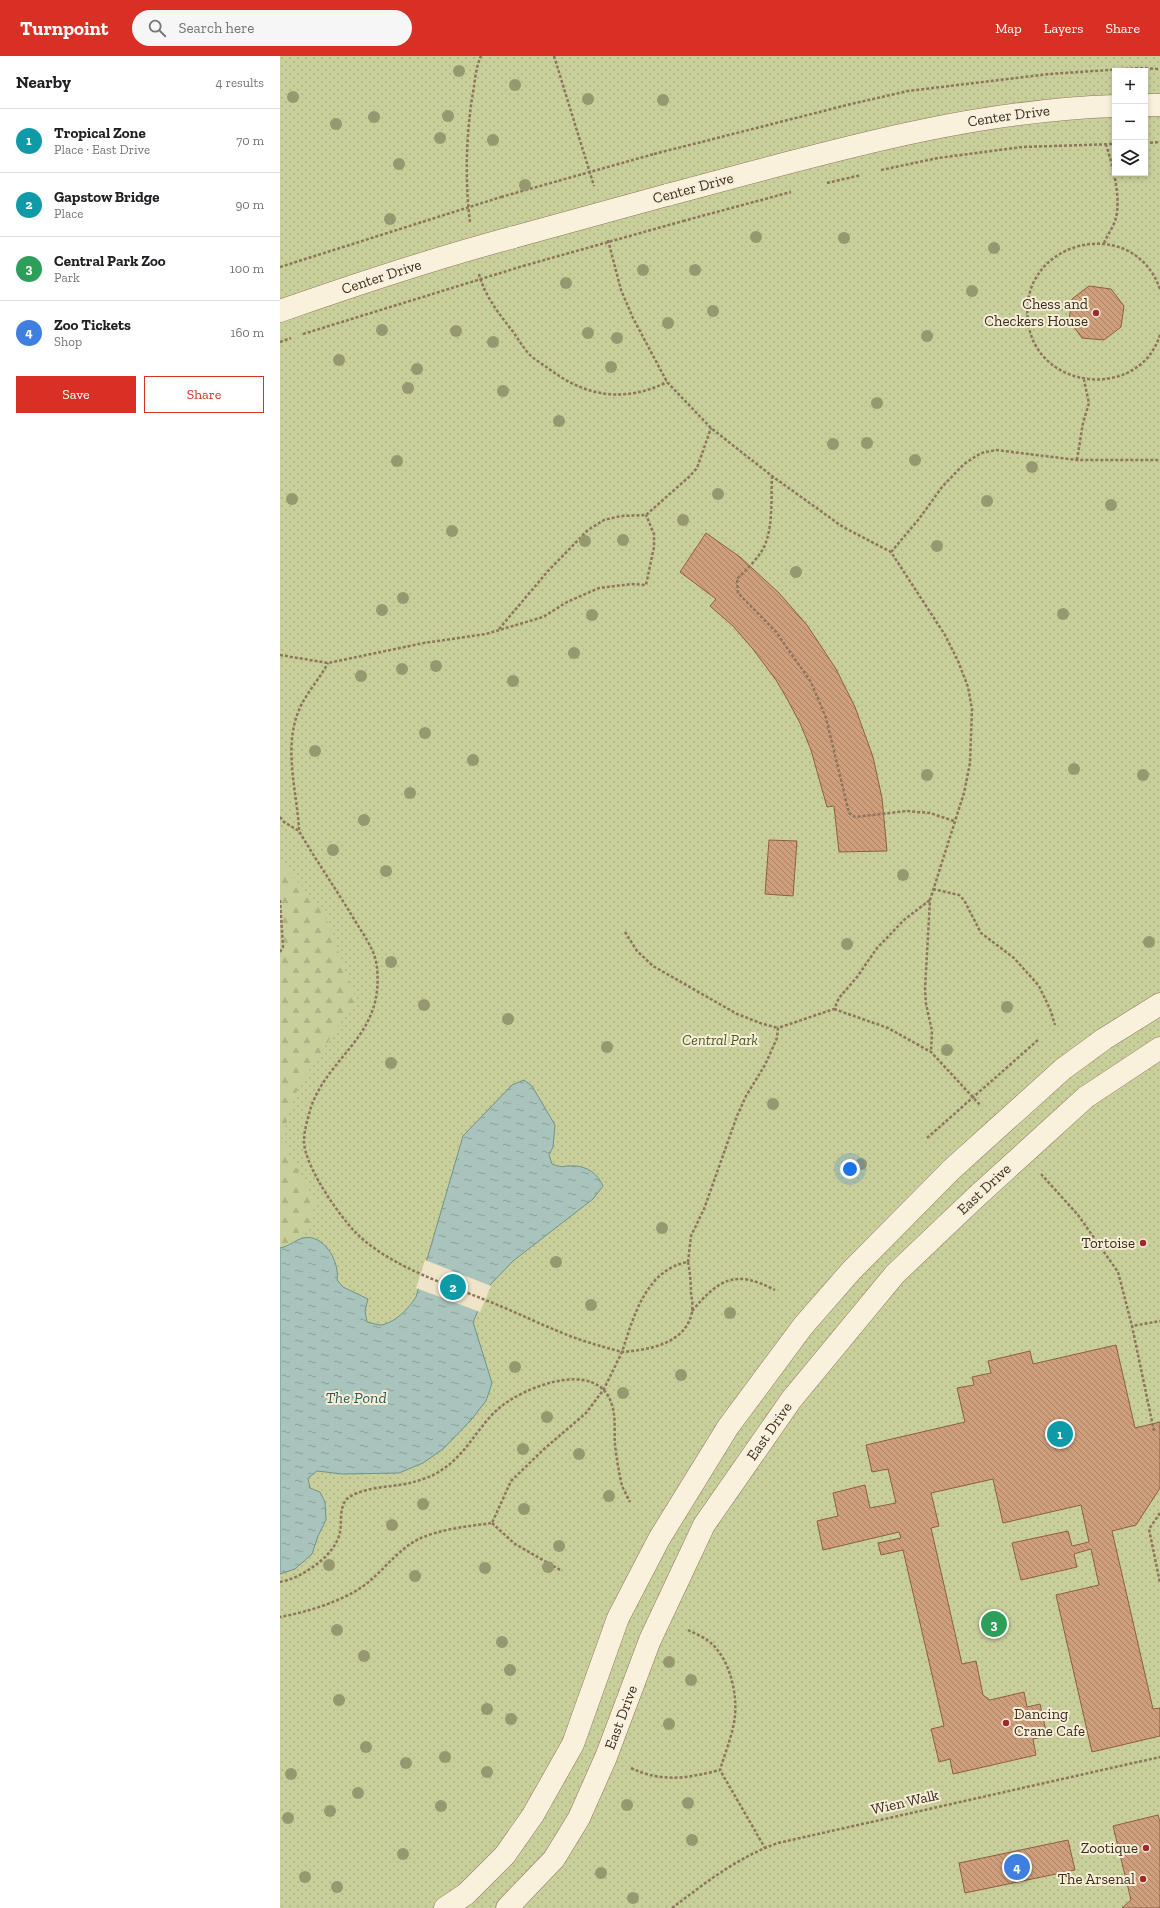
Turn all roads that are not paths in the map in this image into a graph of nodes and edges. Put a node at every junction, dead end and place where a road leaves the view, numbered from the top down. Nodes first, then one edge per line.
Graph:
1 (1148, 105) edge
2 (1160, 105) edge
3 (1112, 106) edge
4 (280, 310) edge
5 (1160, 1004) edge
6 (1160, 1048) edge
7 (445, 1908) edge
8 (506, 1908) edge

1 - 2 street
3 - 4 street, Center Drive, bridge
5 - 7 street, bridge
6 - 8 street, East Drive, bridge

